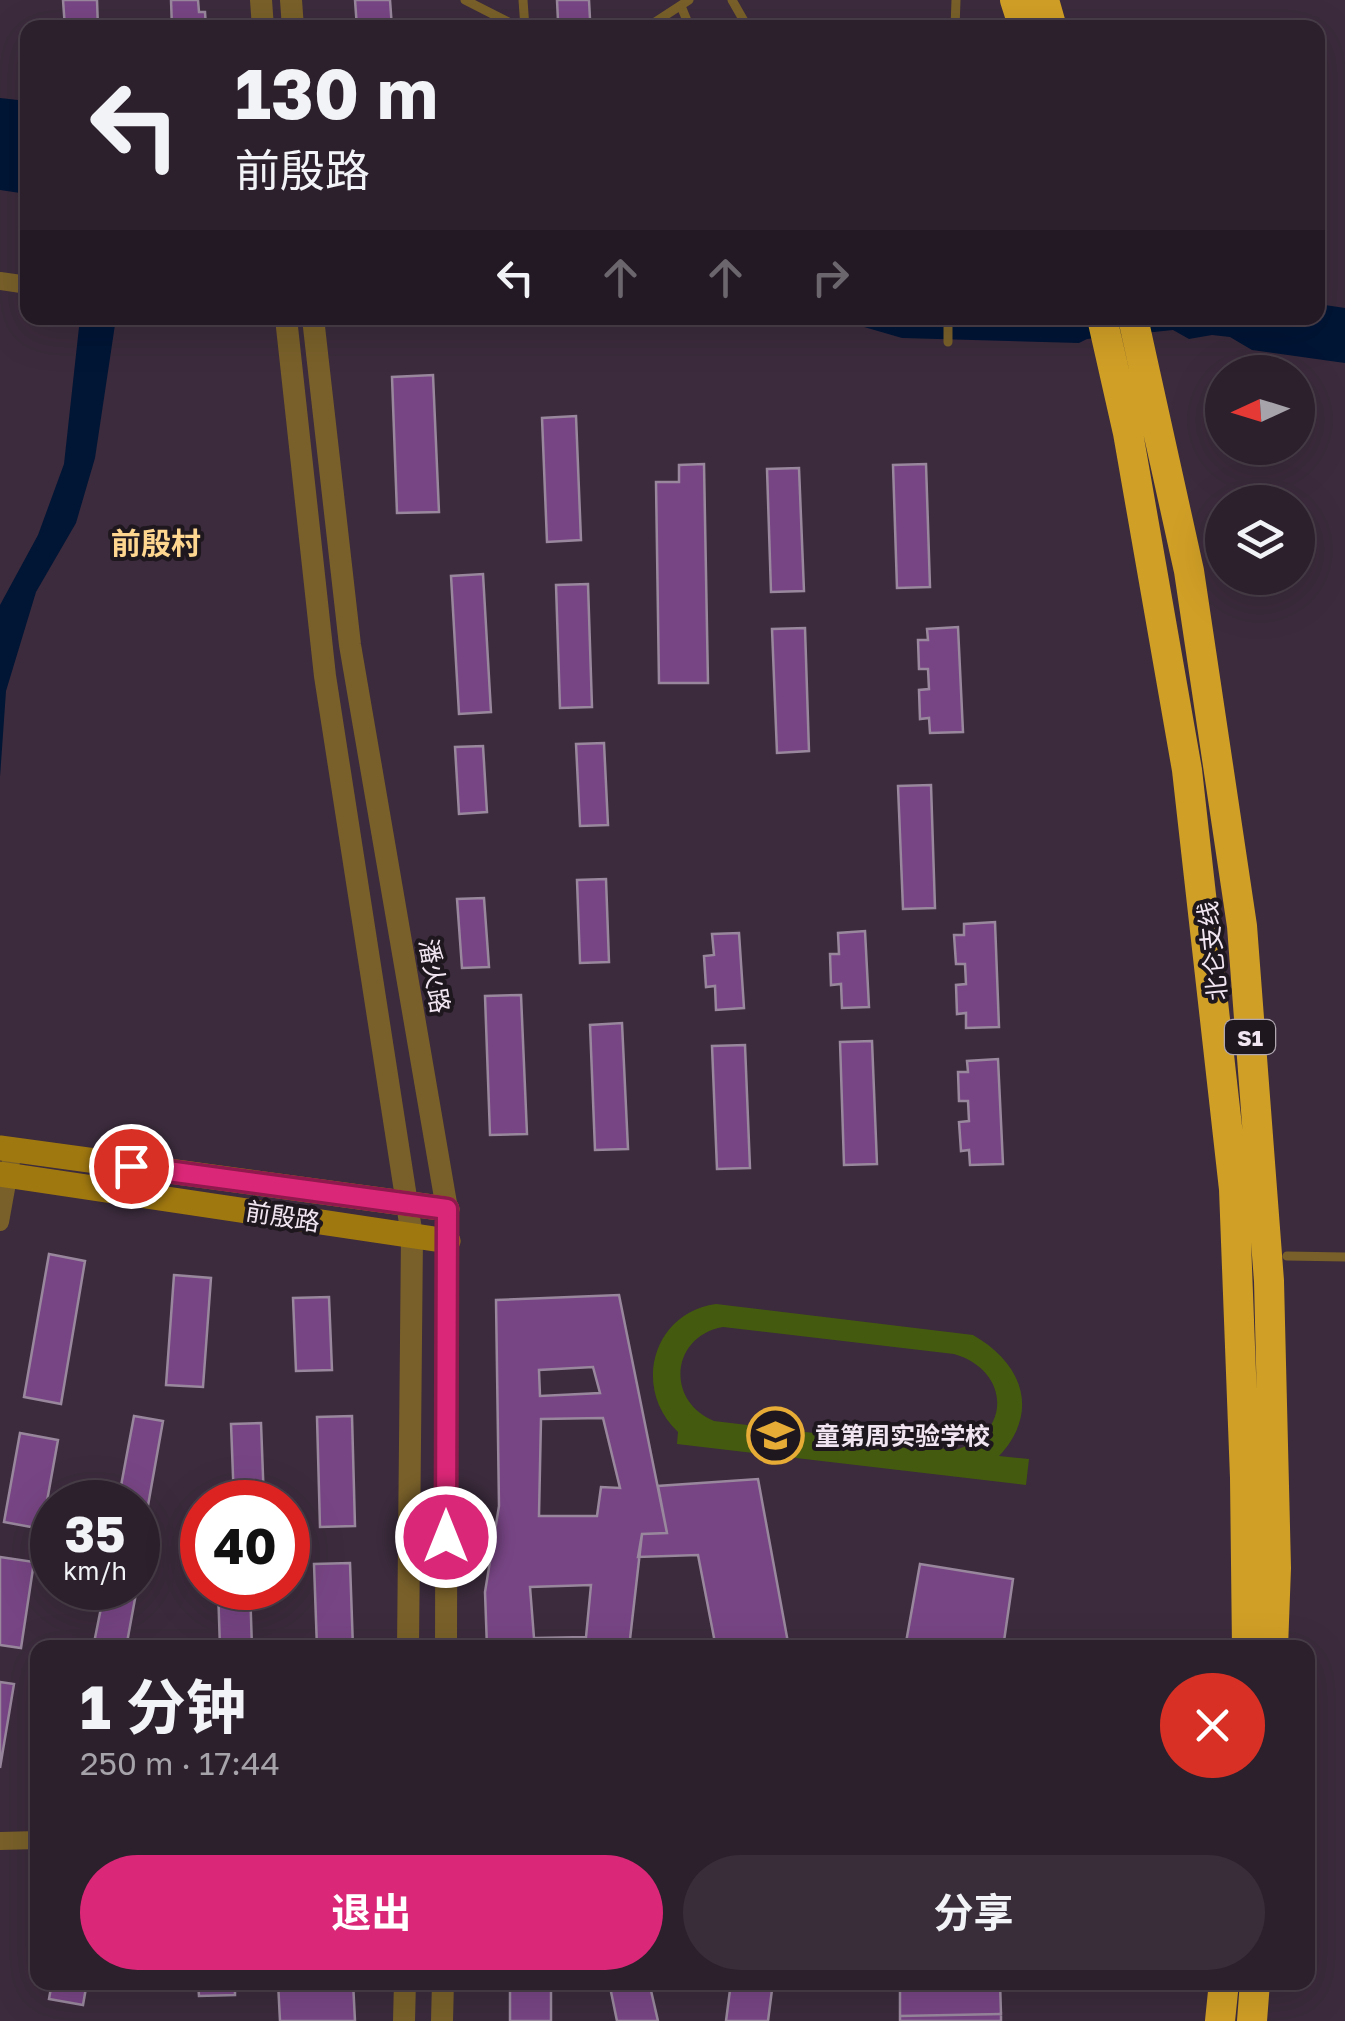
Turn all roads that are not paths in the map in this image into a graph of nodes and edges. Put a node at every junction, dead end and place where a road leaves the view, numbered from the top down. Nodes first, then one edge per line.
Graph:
1 (464, 0) edge
2 (685, 3) edge
3 (506, 20) edge
4 (658, 20) edge
5 (287, 325) edge
6 (314, 325) edge
7 (948, 325) edge
8 (1104, 325) edge
9 (1135, 325) edge
10 (948, 342) dead end
11 (5, 1162) edge
12 (406, 1204) junction
13 (447, 1209) junction
14 (0, 1222) edge
15 (412, 1236) junction
16 (448, 1241) junction
17 (1288, 1256) dead end
18 (1345, 1257) edge
19 (408, 1640) edge
20 (446, 1640) edge
21 (1247, 1640) edge
22 (1273, 1640) edge
23 (30, 1840) edge
24 (0, 1841) edge
25 (405, 1990) edge
26 (442, 1990) edge
27 (1223, 1990) edge
28 (1254, 1990) edge
29 (404, 2021) edge
30 (442, 2021) edge
31 (1220, 2021) edge
32 (1252, 2021) edge

1 - 3 lane
2 - 4 lane
5 - 12 street
6 - 13 street, 潘火路
7 - 10 lane
8 - 21 highway, 北仑支线 / S1
9 - 22 highway, 北仑支线 / S1
11 - 12 main road, 前殷路
11 - 14 street
11 - 15 main road, 前殷路
12 - 13 main road, 前殷路
12 - 15 street
13 - 16 street, 潘火路
15 - 16 main road, 前殷路
15 - 19 street
16 - 20 street, 潘火路
17 - 18 lane
23 - 24 street
25 - 29 street
26 - 30 street
27 - 31 highway
28 - 32 highway

